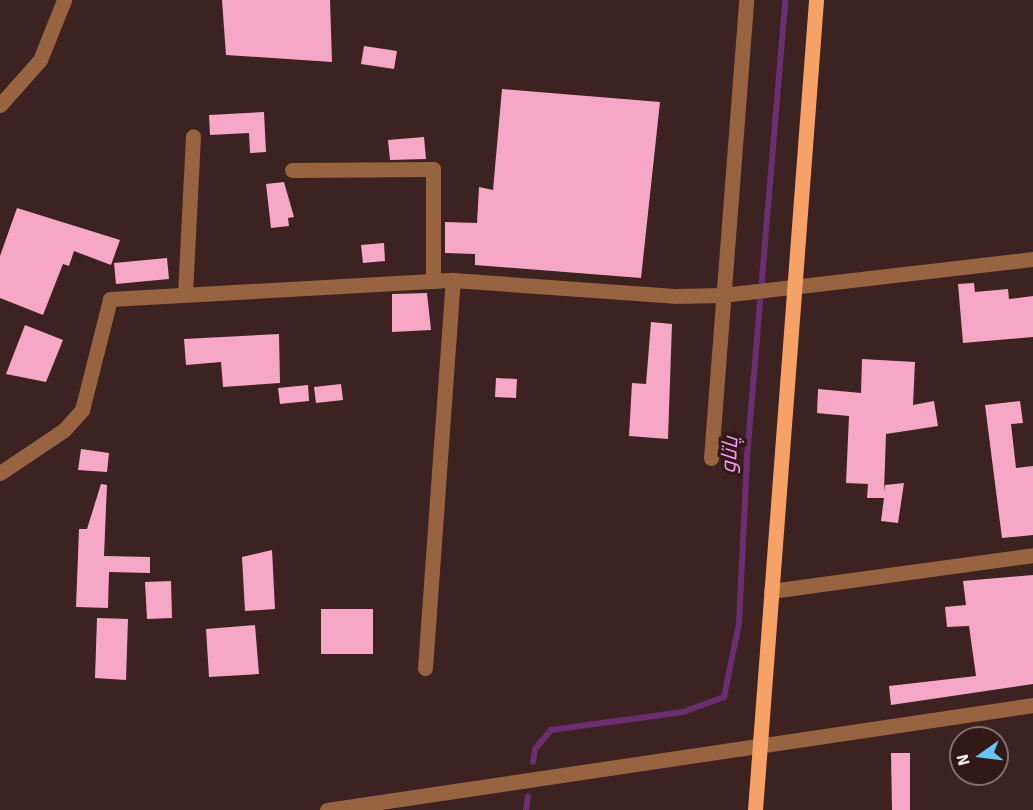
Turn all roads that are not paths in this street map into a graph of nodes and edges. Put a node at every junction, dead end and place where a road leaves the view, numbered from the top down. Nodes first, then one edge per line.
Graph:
1 (64, 0) edge
2 (746, 0) edge
3 (816, 0) edge
4 (0, 105) edge
5 (193, 136) dead end
6 (292, 170) dead end
7 (1033, 259) edge
8 (453, 280) junction
9 (434, 281) junction
10 (795, 289) junction
11 (185, 294) junction
12 (722, 295) junction
13 (711, 458) dead end
14 (0, 473) edge
15 (1033, 555) edge
16 (771, 591) junction
17 (424, 669) dead end
18 (1033, 705) edge
19 (760, 743) junction
20 (327, 810) edge
21 (755, 810) edge

1 - 4 street
2 - 12 street
3 - 10 main road
5 - 11 street
6 - 9 street
7 - 10 street
8 - 9 street
8 - 12 street
8 - 17 street
9 - 11 street
10 - 12 street
10 - 16 main road
11 - 14 street
12 - 13 street
15 - 16 street
16 - 19 main road
18 - 19 street
19 - 20 street
19 - 21 main road

